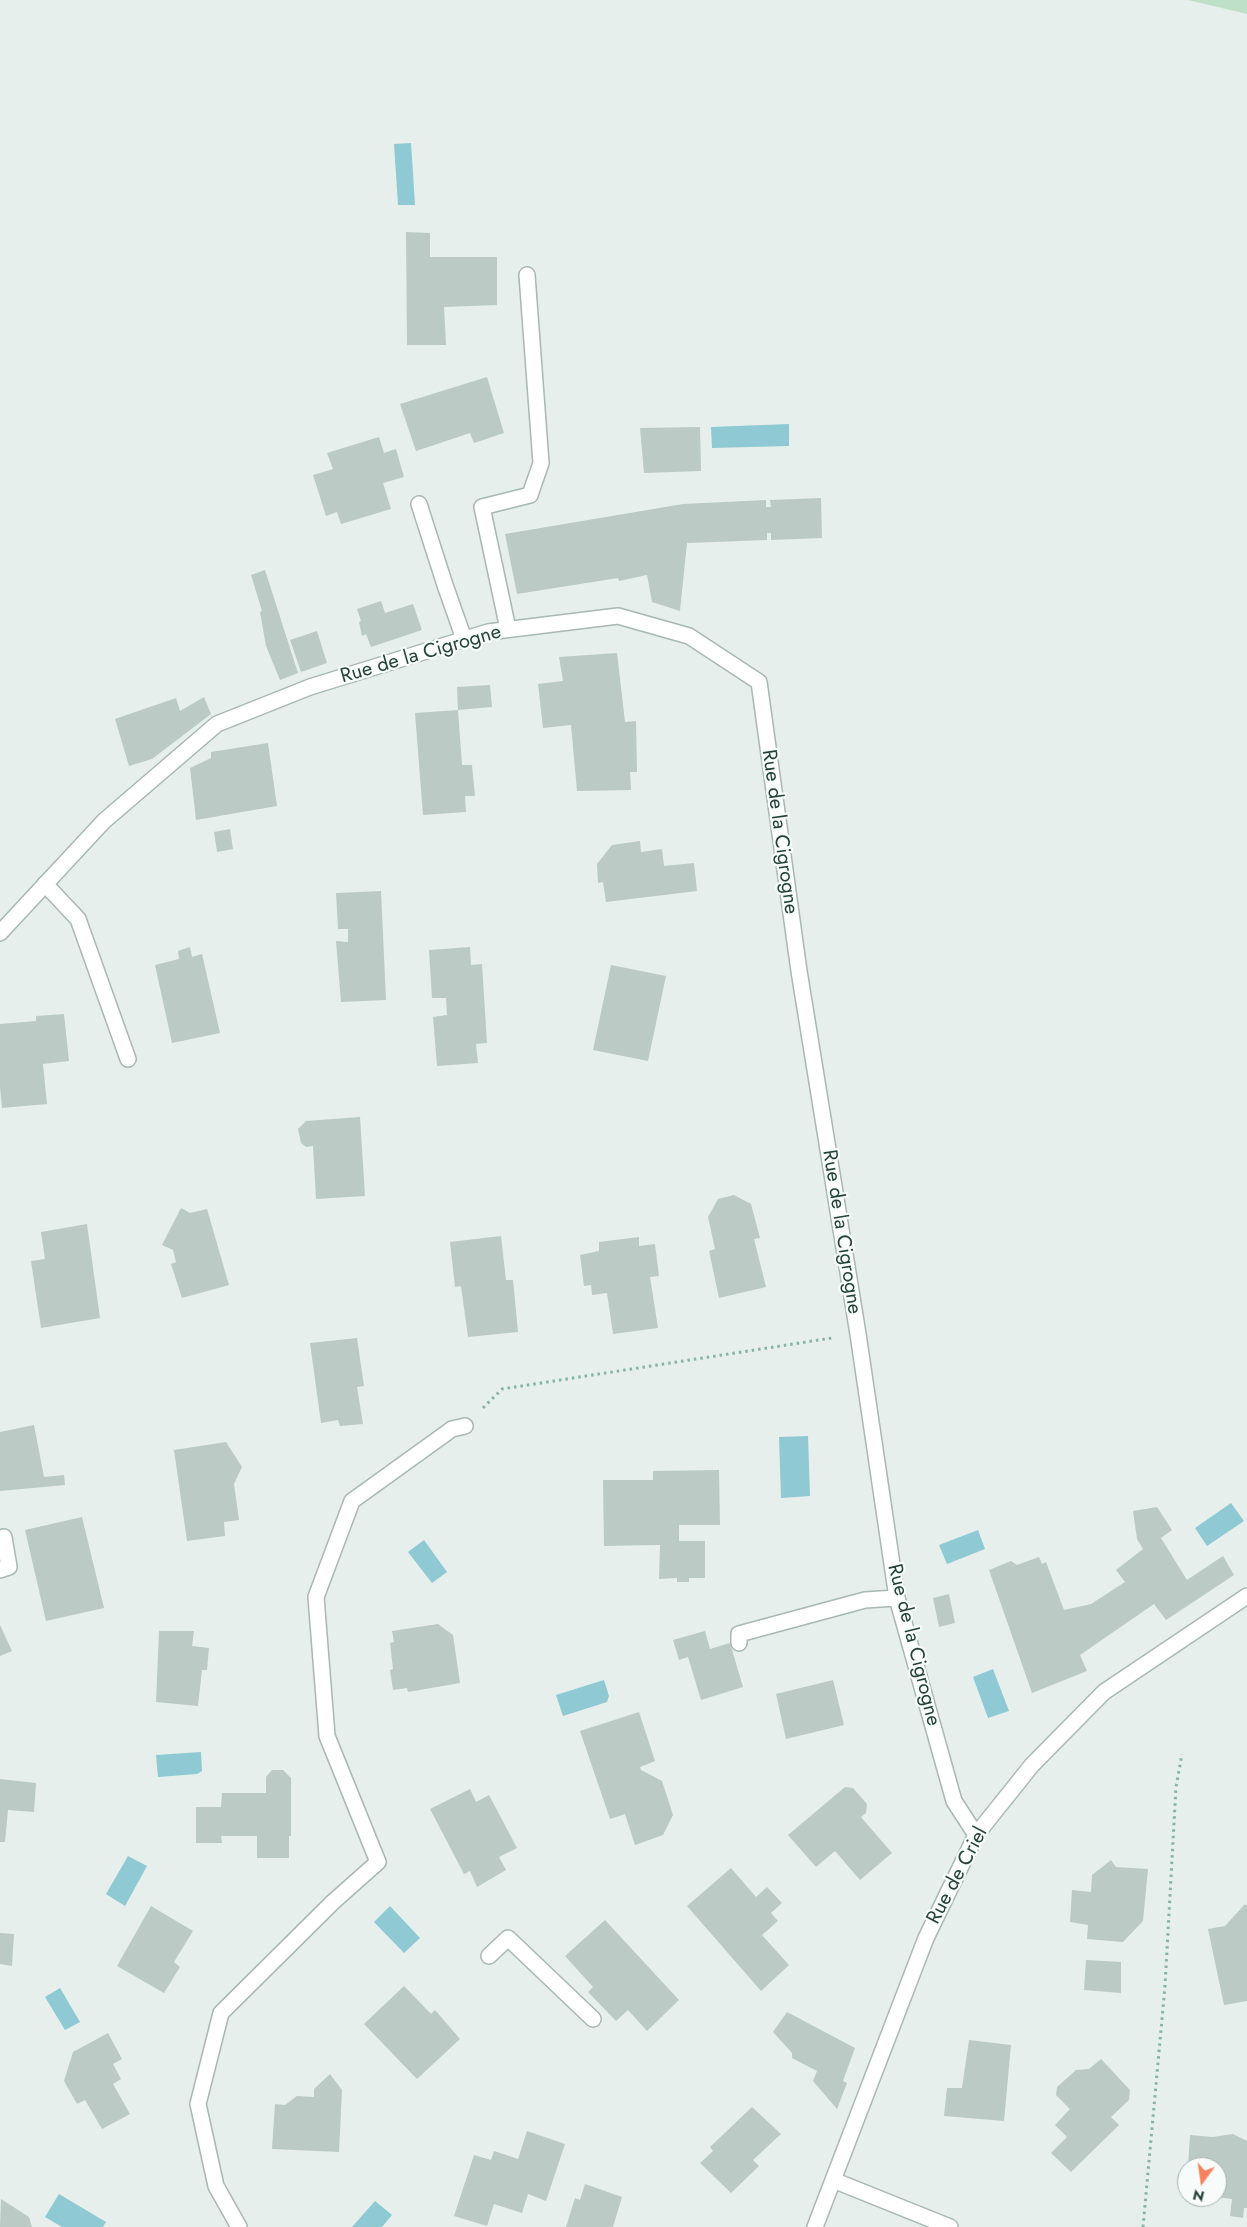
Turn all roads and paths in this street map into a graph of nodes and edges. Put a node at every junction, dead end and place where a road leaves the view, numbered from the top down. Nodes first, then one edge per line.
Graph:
1 (527, 275) dead end
2 (419, 504) dead end
3 (508, 629) junction
4 (464, 639) junction
5 (45, 884) junction
6 (0, 932) edge
7 (128, 1059) dead end
8 (858, 1334) junction
9 (466, 1426) joint
10 (4, 1537) dead end
11 (0, 1570) edge
12 (1247, 1596) edge
13 (897, 1598) junction
14 (739, 1643) dead end
15 (1182, 1754) dead end
16 (976, 1835) junction
17 (489, 1956) dead end
18 (593, 2019) dead end
19 (833, 2180) junction
20 (239, 2227) edge
21 (815, 2227) edge
22 (950, 2227) edge
23 (1144, 2227) edge

1 - 3 street
2 - 4 street
3 - 4 street, Rue de la Cigrogne
3 - 8 street, Rue de la Cigrogne
4 - 5 street, Rue de la Cigrogne
5 - 6 street, Rue de la Cigrogne
5 - 7 street
8 - 9 path
8 - 13 street, Rue de la Cigrogne
9 - 20 street
10 - 11 street
12 - 16 street, Rue de Criel
13 - 14 street
13 - 16 street, Rue de la Cigrogne
15 - 23 path
16 - 19 street, Rue de Criel
17 - 18 street
19 - 21 street, Rue de Criel
19 - 22 street

